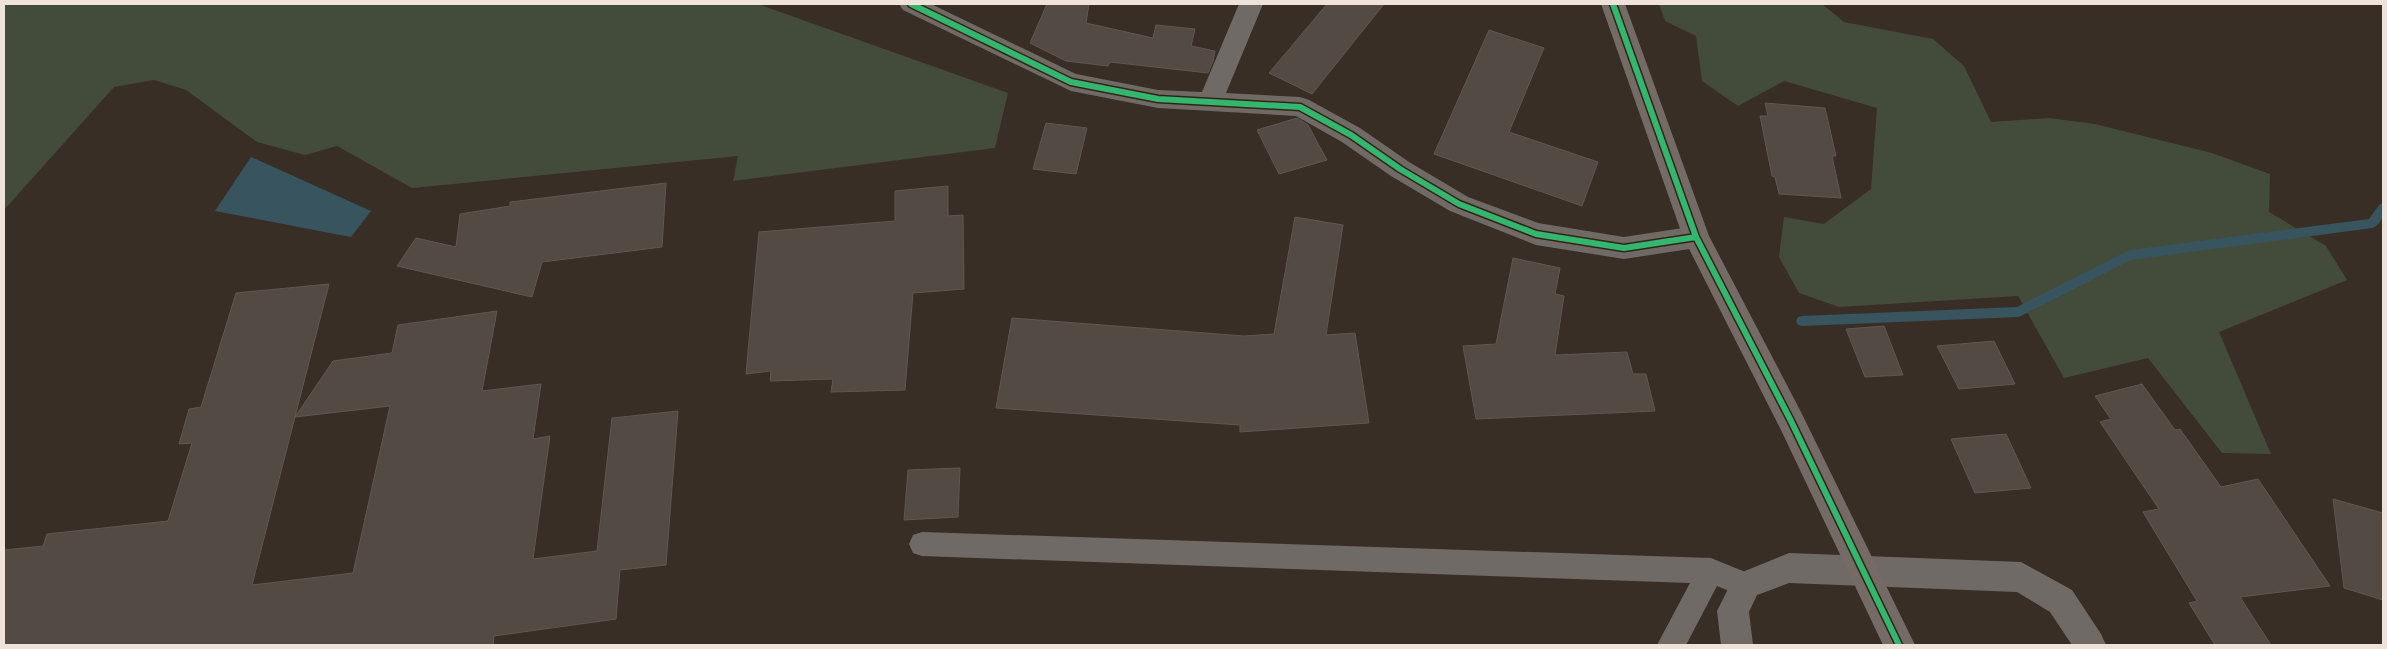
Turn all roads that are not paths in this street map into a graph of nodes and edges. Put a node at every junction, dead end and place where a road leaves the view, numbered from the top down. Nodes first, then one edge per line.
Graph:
1 (911, 4) edge
2 (1251, 4) edge
3 (1613, 4) edge
4 (1210, 103) junction
5 (1696, 237) junction
6 (922, 544) dead end
7 (1863, 569) junction
8 (1711, 572) junction
9 (1746, 585) junction
10 (1671, 645) edge
11 (1738, 645) edge
12 (1899, 645) edge
13 (2090, 645) edge

1 - 4 street
2 - 4 street
3 - 5 street
4 - 5 street
5 - 7 street
6 - 8 lane
7 - 9 street
7 - 12 street
7 - 13 street
8 - 9 lane
8 - 10 lane
9 - 11 street

